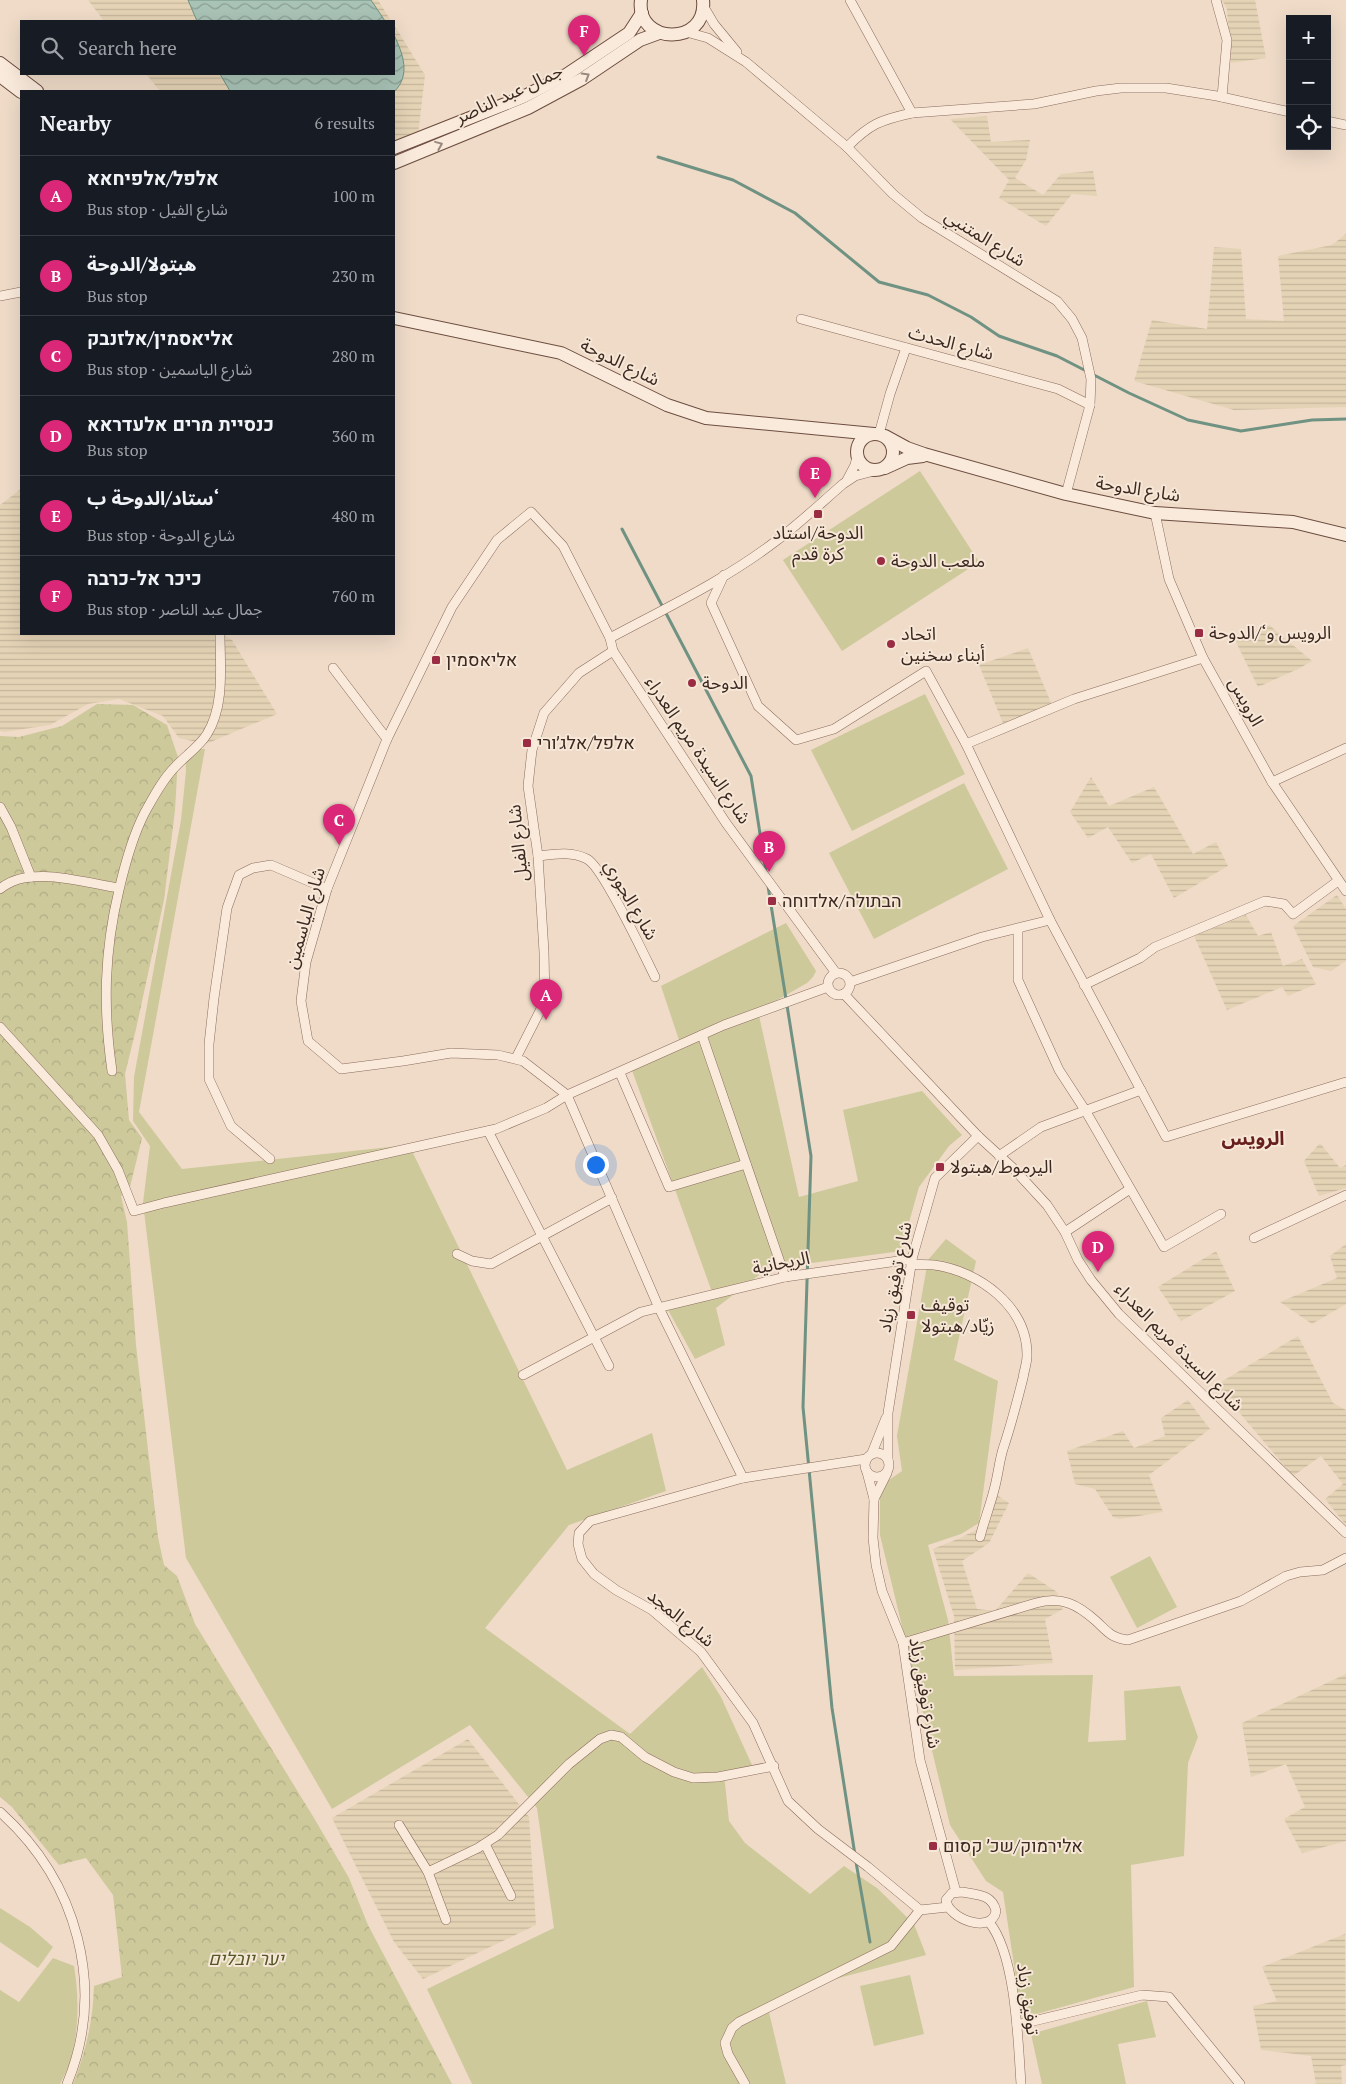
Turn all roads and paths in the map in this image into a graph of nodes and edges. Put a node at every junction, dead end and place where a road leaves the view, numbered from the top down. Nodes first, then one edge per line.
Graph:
1 (850, 0) edge
2 (1216, 0) edge
3 (703, 2) edge
4 (640, 5) edge
5 (660, 32) junction
6 (686, 32) junction
7 (746, 62) junction
8 (0, 63) edge
9 (0, 76) edge
10 (36, 90) edge
11 (20, 91) edge
12 (1222, 97) junction
13 (1286, 111) edge
14 (912, 113) junction
15 (1331, 122) edge
16 (1346, 125) edge
17 (847, 147) junction
18 (395, 148) edge
19 (395, 163) edge
20 (20, 292) edge
21 (0, 296) edge
22 (395, 318) edge
23 (801, 319) dead end
24 (906, 348) junction
25 (1090, 405) junction
26 (830, 429) junction
27 (879, 435) junction
28 (857, 451) junction
29 (928, 455) junction
30 (882, 469) junction
31 (843, 484) junction
32 (1066, 494) junction
33 (1155, 513) junction
34 (1346, 535) edge
35 (724, 575) junction
36 (220, 635) edge
37 (610, 638) junction
38 (613, 651) junction
39 (1203, 658) junction
40 (333, 668) dead end
41 (387, 739) junction
42 (966, 744) junction
43 (1346, 748) edge
44 (1272, 782) junction
45 (0, 807) edge
46 (538, 856) junction
47 (31, 877) junction
48 (1338, 881) junction
49 (119, 888) junction
50 (0, 889) edge
51 (327, 889) junction
52 (1346, 890) edge
53 (1050, 920) junction
54 (1018, 929) junction
55 (836, 973) junction
56 (655, 977) dead end
57 (850, 982) junction
58 (1084, 985) junction
59 (828, 987) junction
60 (844, 994) junction
61 (0, 1027) edge
62 (702, 1035) junction
63 (516, 1058) junction
64 (112, 1071) dead end
65 (620, 1073) junction
66 (1346, 1082) edge
67 (1141, 1090) junction
68 (568, 1095) junction
69 (1085, 1110) junction
70 (488, 1131) junction
71 (978, 1136) junction
72 (999, 1156) junction
73 (270, 1159) dead end
74 (746, 1164) junction
75 (1130, 1189) junction
76 (1346, 1195) edge
77 (612, 1198) junction
78 (1221, 1214) dead end
79 (1065, 1232) junction
80 (542, 1237) junction
81 (1254, 1238) dead end
82 (457, 1254) dead end
83 (911, 1262) junction
84 (785, 1277) junction
85 (659, 1308) junction
86 (594, 1337) junction
87 (609, 1366) dead end
88 (524, 1375) dead end
89 (888, 1413) junction
90 (869, 1456) junction
91 (888, 1459) junction
92 (867, 1472) junction
93 (887, 1472) junction
94 (743, 1478) junction
95 (874, 1499) junction
96 (1346, 1533) edge
97 (980, 1537) dead end
98 (1346, 1558) edge
99 (903, 1643) junction
100 (774, 1766) junction
101 (0, 1812) edge
102 (400, 1826) dead end
103 (485, 1844) junction
104 (428, 1872) junction
105 (956, 1892) junction
106 (511, 1896) dead end
107 (948, 1907) junction
108 (920, 1910) junction
109 (446, 1920) dead end
110 (989, 1922) junction
111 (1017, 2025) junction
112 (67, 2084) edge
113 (745, 2084) edge
114 (1021, 2084) edge
115 (1240, 2084) edge

1 - 14 street
2 - 12 street
3 - 6 street
3 - 7 street
4 - 5 street
4 - 18 street, جمال عبد الناصر
5 - 6 street
19 -> 5 street, جمال عبد الناصر
6 - 7 street
7 - 17 street, شارع المتنبي
8 - 10 street
9 - 11 street
12 - 13 street
12 - 14 street
14 - 17 street
15 - 16 street
17 - 25 street, شارع المتنبي
20 - 21 street
22 - 26 street, شارع الدوحة
23 - 24 street, شارع الحدث
24 - 25 street, شارع الحدث
24 - 27 street
25 - 32 street, شارع المتنبي
26 - 27 street, شارع الدوحة
26 - 28 street, شارع الدوحة
27 - 28 street
27 - 29 street, شارع الدوحة
27 - 30 street
28 - 30 street
28 - 31 street
29 - 30 street, شارع الدوحة
29 - 32 street, شارع الدوحة
30 - 31 street
31 - 35 street
32 - 33 street, شارع الدوحة
33 - 34 street, شارع الدوحة
33 - 39 street, الرويس
35 - 37 street
35 - 42 street
36 - 49 street
37 - 38 street, شارع السيدة مريم العدراء
37 - 41 street, شارع الياسمين
38 - 46 street, شارع الفيل
38 - 55 street, شارع السيدة مريم العدراء
39 - 42 street
39 - 44 street, الرويس
40 - 41 street
41 - 51 street, شارع الياسمين
42 - 53 street
43 - 44 street
44 - 48 street, الرويس
45 - 47 street
46 - 56 street, شارع الجوري
46 - 63 street, شارع الفيل
47 - 49 street
47 - 50 street
48 - 52 street, الرويس
48 - 58 street
49 - 64 street
51 - 63 street, شارع الياسمين
51 - 73 street
53 - 54 street
53 - 58 street
54 - 57 street
54 - 69 street
55 - 57 street
55 - 59 street
57 - 60 street
58 - 67 street
59 - 60 street
59 - 62 street
60 - 71 street, شارع السيدة مريم العدراء
61 - 70 street
62 - 65 street
62 - 74 street
63 - 68 street, شارع الياسمين
65 - 68 street
65 - 74 street
66 - 67 street
67 - 69 street
68 - 70 street
68 - 77 street
69 - 72 street
69 - 75 street
70 - 80 street
71 - 72 street, شارع السيدة مريم العدراء
71 - 83 street, شارع توفيق زياد
72 - 79 street, شارع السيدة مريم العدراء
74 - 84 street
75 - 78 street
75 - 79 street
76 - 81 street
77 - 80 street
77 - 85 street
79 - 96 street, شارع السيدة مريم العدراء
80 - 82 street
80 - 86 street
83 - 84 street, الريحانية
83 - 89 street, شارع توفيق زياد
83 - 97 street, الريحانية
84 - 85 street, الريحانية
85 - 86 street, الريحانية
85 - 94 street
86 - 87 street
86 - 88 street, الريحانية
89 - 90 street
89 - 91 street
90 - 91 street
90 - 92 street
90 - 94 street, شارع المجد
91 - 93 street
92 - 93 street
92 - 95 street
93 - 95 street
94 - 100 street, شارع المجد
95 - 99 street, شارع توفيق زياد
98 - 99 street
99 - 105 street, شارع توفيق زياد
100 - 103 street
100 - 108 street, شارع المجد
101 - 112 street
102 - 104 street
103 - 104 street
103 - 106 street
104 - 109 street
105 - 107 street
105 - 110 street
107 - 108 street
107 - 110 street
108 - 113 street
110 - 111 street, توفيق زياد
111 - 114 street, توفيق زياد
111 - 115 street

